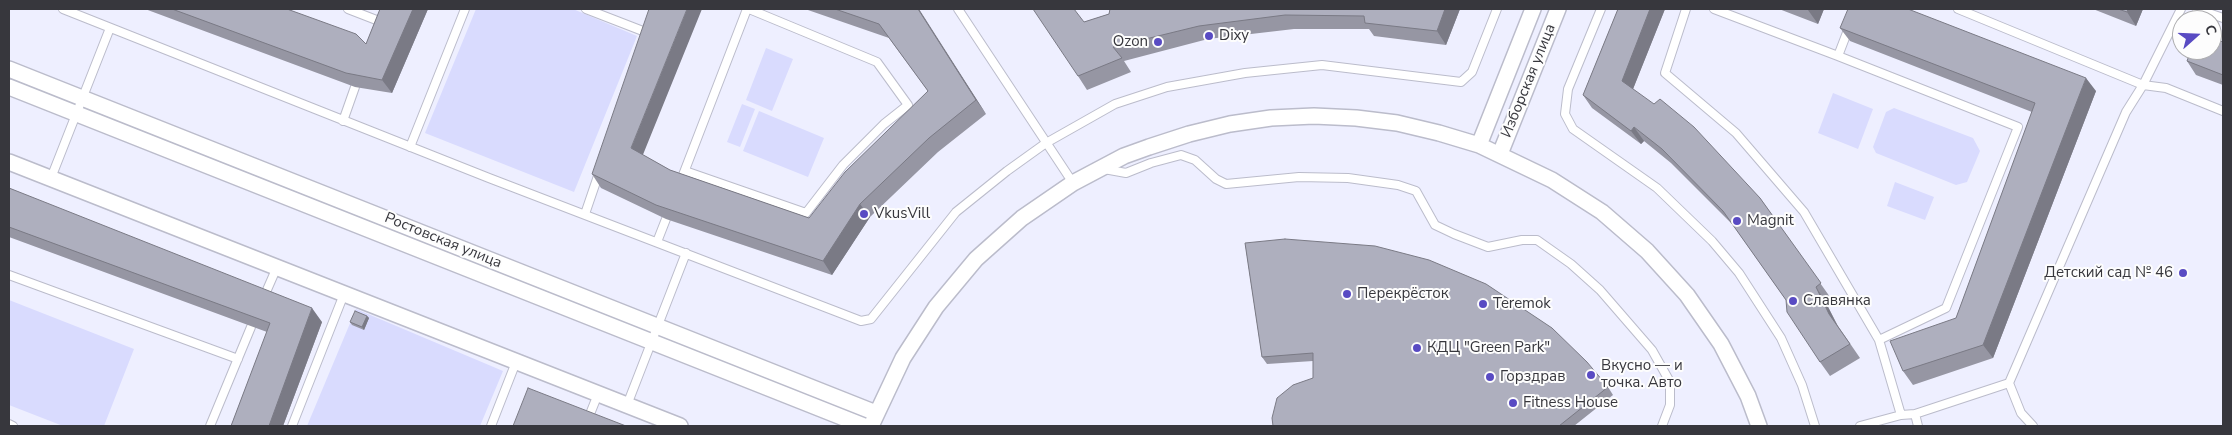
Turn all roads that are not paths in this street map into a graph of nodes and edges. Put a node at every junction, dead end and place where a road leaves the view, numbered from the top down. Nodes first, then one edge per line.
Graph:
1 (63, 9) edge
2 (348, 9) edge
3 (465, 9) edge
4 (586, 9) edge
5 (748, 9) edge
6 (958, 9) edge
7 (1497, 9) edge
8 (1533, 9) edge
9 (1558, 9) edge
10 (1600, 9) edge
11 (1686, 9) edge
12 (1714, 9) edge
13 (1856, 9) edge
14 (1958, 9) edge
15 (2181, 9) edge
16 (2197, 9) edge
17 (2223, 18) edge
18 (110, 28) junction
19 (374, 30) edge
20 (645, 40) edge
21 (1838, 56) junction
22 (9, 69) edge
23 (2143, 85) junction
24 (9, 87) edge
25 (356, 87) edge
26 (82, 98) junction
27 (2223, 111) edge
28 (76, 114) junction
29 (343, 120) junction
30 (1046, 143) junction
31 (1479, 145) junction
32 (410, 147) junction
33 (1500, 154) junction
34 (603, 161) edge
35 (9, 162) edge
36 (1101, 168) junction
37 (684, 171) junction
38 (51, 178) junction
39 (1073, 183) junction
40 (680, 184) edge
41 (584, 214) junction
42 (666, 219) edge
43 (657, 242) junction
44 (686, 253) junction
45 (277, 267) junction
46 (9, 275) edge
47 (344, 294) junction
48 (263, 299) edge
49 (658, 326) junction
50 (251, 327) edge
51 (1879, 340) junction
52 (652, 342) junction
53 (238, 359) junction
54 (516, 362) junction
55 (2010, 383) junction
56 (598, 394) junction
57 (627, 405) junction
58 (1915, 414) junction
59 (1901, 415) junction
60 (588, 419) edge
61 (874, 420) edge
62 (9, 424) edge
63 (14, 426) edge
64 (210, 426) edge
65 (292, 426) edge
66 (491, 426) edge
67 (680, 426) edge
68 (864, 426) edge
69 (1662, 426) edge
70 (1759, 426) edge
71 (1815, 426) edge
72 (1860, 426) edge
73 (1918, 426) edge
74 (2032, 426) edge

1 - 18 lane
2 - 19 lane
3 - 32 lane
4 - 20 lane
5 - 37 lane
5 - 37 lane
6 - 30 lane
7 - 30 lane
8 - 31 street, Изборская улица
9 - 33 street, Изборская улица
10 - 71 lane
11 - 51 lane
12 - 21 lane
13 - 21 lane
14 - 23 lane
15 - 23 lane
16 - 17 lane
18 - 26 lane
18 - 29 lane
21 - 51 lane
22 - 26 street, Ростовская улица
23 - 27 lane
23 - 55 lane
24 - 28 street, Ростовская улица
25 - 29 lane
26 - 28 lane
26 - 49 street, Ростовская улица
28 - 38 lane
28 - 52 street, Ростовская улица
29 - 32 lane
30 - 39 lane
30 - 44 lane
31 - 33 street, Ростовская улица
31 - 36 street, Ростовская улица
32 - 41 lane
33 - 70 street, Ростовская улица
34 - 41 lane
35 - 38 street
36 - 39 street, Ростовская улица
36 - 69 lane
37 - 40 lane
38 - 45 street
39 - 61 street, Ростовская улица
41 - 43 lane
42 - 43 lane
43 - 44 lane
44 - 49 lane
45 - 47 street
45 - 48 lane
46 - 53 lane
47 - 54 street
47 - 65 lane
49 - 52 lane
49 - 61 street, Ростовская улица
50 - 53 lane
51 - 59 lane
52 - 57 lane
52 - 68 street, Ростовская улица
53 - 64 lane
54 - 56 street
54 - 66 lane
55 - 58 lane
55 - 74 lane
56 - 57 street
56 - 60 lane
57 - 67 street
58 - 59 lane
58 - 73 lane
59 - 72 lane
62 - 63 lane

